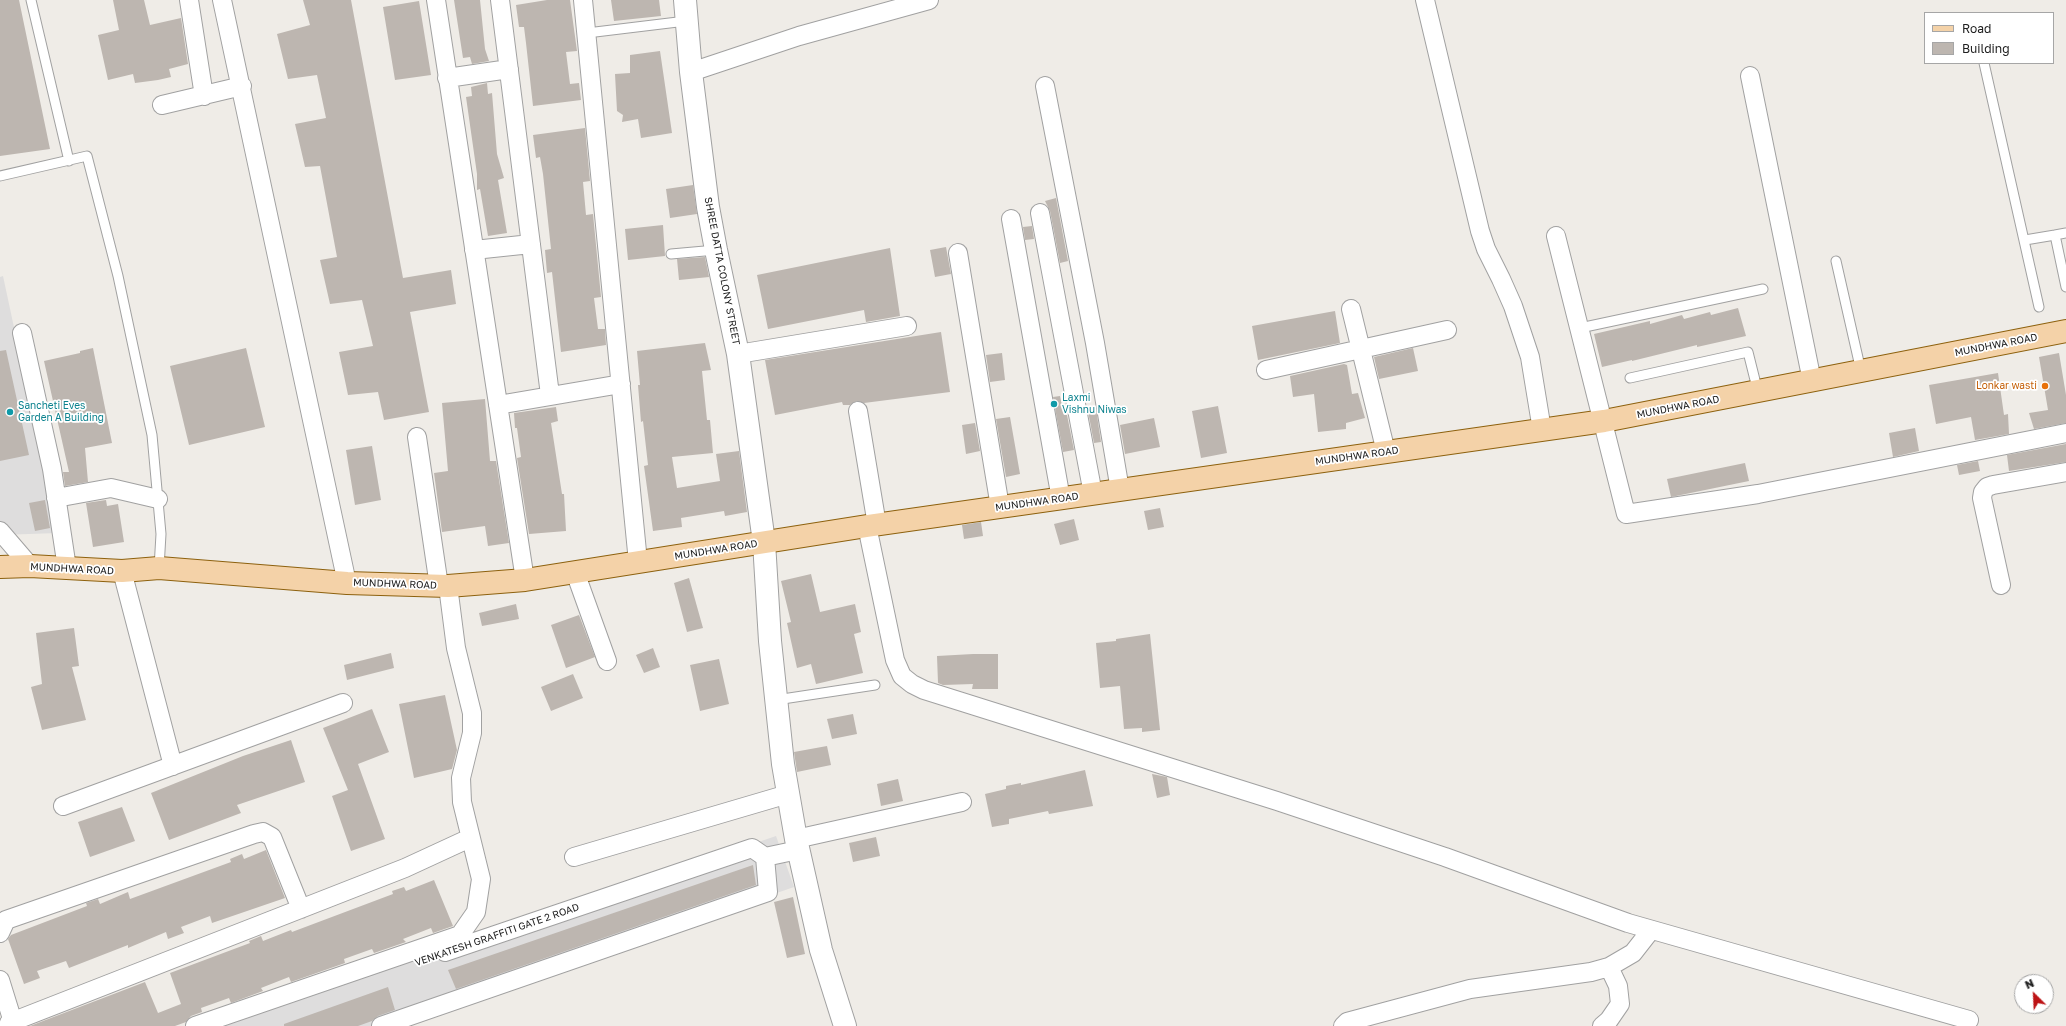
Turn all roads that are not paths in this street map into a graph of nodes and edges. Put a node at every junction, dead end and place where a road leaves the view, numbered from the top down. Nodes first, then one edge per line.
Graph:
1 (31, 0) edge
2 (190, 0) edge
3 (222, 0) edge
4 (436, 0) edge
5 (500, 0) edge
6 (583, 0) edge
7 (684, 0) edge
8 (929, 0) edge
9 (1425, 0) edge
10 (686, 21) junction
11 (587, 33) junction
12 (1984, 64) edge
13 (509, 70) junction
14 (691, 72) junction
15 (1750, 76) dead end
16 (448, 78) junction
17 (242, 86) junction
18 (1045, 86) dead end
19 (204, 96) junction
20 (162, 105) dead end
21 (69, 161) junction
22 (0, 176) edge
23 (1040, 213) dead end
24 (1011, 219) dead end
25 (2066, 233) edge
26 (2055, 235) junction
27 (1556, 236) dead end
28 (2025, 240) junction
29 (531, 244) junction
30 (474, 250) junction
31 (716, 250) junction
32 (958, 253) dead end
33 (671, 254) dead end
34 (1836, 261) dead end
35 (2066, 287) edge
36 (1763, 289) dead end
37 (2038, 307) dead end
38 (1351, 309) dead end
39 (907, 326) dead end
40 (1580, 328) junction
41 (1447, 330) dead end
42 (2066, 331) edge
43 (22, 333) dead end
44 (1361, 350) junction
45 (738, 354) junction
46 (1266, 370) dead end
47 (1862, 372) junction
48 (1630, 378) dead end
49 (1812, 382) junction
50 (621, 384) junction
51 (1758, 392) junction
52 (550, 396) junction
53 (498, 405) junction
54 (858, 411) dead end
55 (1604, 421) junction
56 (1542, 430) junction
57 (2066, 433) edge
58 (416, 437) dead end
59 (1386, 452) junction
60 (2066, 472) edge
61 (1120, 490) junction
62 (1093, 494) junction
63 (56, 498) junction
64 (158, 499) junction
65 (1061, 499) junction
66 (1000, 508) junction
67 (872, 525) junction
68 (0, 531) edge
69 (764, 542) junction
70 (638, 562) junction
71 (30, 566) junction
72 (0, 567) edge
73 (67, 568) junction
74 (159, 568) junction
75 (122, 571) junction
76 (575, 572) junction
77 (525, 580) junction
78 (347, 583) junction
79 (444, 586) junction
80 (2001, 586) dead end
81 (607, 661) dead end
82 (875, 685) dead end
83 (776, 700) junction
84 (343, 703) dead end
85 (173, 766) junction
86 (788, 794) junction
87 (962, 802) dead end
88 (63, 806) dead end
89 (470, 838) junction
90 (797, 844) junction
91 (574, 857) dead end
92 (765, 857) junction
93 (301, 909) junction
94 (1651, 930) junction
95 (0, 932) edge
96 (1609, 967) junction
97 (0, 980) edge
98 (1969, 1020) dead end
99 (10, 1024) edge
100 (195, 1026) edge
101 (227, 1026) edge
102 (381, 1026) edge
103 (845, 1026) edge
104 (1343, 1026) edge
105 (1602, 1026) edge

1 - 21 lane
2 - 19 street
3 - 17 street
4 - 16 street
5 - 13 street
6 - 11 street
7 - 10 street, SHREE DATTA COLONY STREET
8 - 14 street
9 - 56 street
10 - 11 lane
10 - 14 street, SHREE DATTA COLONY STREET
11 - 50 street
12 - 28 lane
13 - 16 street
13 - 29 street
14 - 31 street, SHREE DATTA COLONY STREET
15 - 49 street
16 - 30 street
17 - 19 street
17 - 78 street
18 - 61 street
19 - 20 street
21 - 22 lane
21 - 64 lane
23 - 62 street
24 - 65 street
25 - 26 lane
26 - 28 lane
26 - 35 lane
27 - 40 street
28 - 37 lane
29 - 30 street
29 - 52 street
30 - 53 street
31 - 33 lane
31 - 45 street, SHREE DATTA COLONY STREET
32 - 66 street
34 - 47 lane
36 - 40 lane
38 - 44 street
39 - 45 street
40 - 55 street
41 - 44 street
42 - 47 main road, MUNDHWA ROAD
43 - 63 street
44 - 46 street
44 - 59 street
45 - 69 street, SHREE DATTA COLONY STREET
47 - 49 main road, MUNDHWA ROAD
48 - 51 lane
49 - 51 main road, MUNDHWA ROAD
50 - 52 street
50 - 70 street
51 - 55 main road, MUNDHWA ROAD
52 - 53 street
53 - 77 street
54 - 67 street
55 - 56 main road, MUNDHWA ROAD
55 - 57 street
56 - 59 main road, MUNDHWA ROAD
58 - 79 street
59 - 61 main road, MUNDHWA ROAD
60 - 80 street
61 - 62 main road, MUNDHWA ROAD
62 - 65 main road, MUNDHWA ROAD
63 - 64 street
63 - 73 street
64 - 74 lane
65 - 66 main road, MUNDHWA ROAD
66 - 67 main road, MUNDHWA ROAD
67 - 69 main road, MUNDHWA ROAD
67 - 94 street
68 - 71 street
69 - 70 main road, MUNDHWA ROAD
69 - 83 street, SHREE DATTA COLONY STREET
70 - 76 main road, MUNDHWA ROAD
71 - 72 main road, MUNDHWA ROAD
71 - 73 main road, MUNDHWA ROAD
73 - 75 main road, MUNDHWA ROAD
74 - 75 main road, MUNDHWA ROAD
74 - 78 main road, MUNDHWA ROAD
75 - 85 street
76 - 77 main road, MUNDHWA ROAD
76 - 81 street
77 - 79 main road, MUNDHWA ROAD
78 - 79 main road, MUNDHWA ROAD
79 - 89 street
82 - 83 lane
83 - 86 street, SHREE DATTA COLONY STREET
84 - 85 street
85 - 88 street
86 - 90 street, SHREE DATTA COLONY STREET
86 - 91 street
87 - 90 street
89 - 93 street
89 - 100 street
90 - 92 street
90 - 103 street, SHREE DATTA COLONY STREET
92 - 101 street, VENKATESH GRAFFITI GATE 2 ROAD
92 - 102 street
93 - 95 street
93 - 99 street
94 - 96 street
94 - 98 street
96 - 104 street
96 - 105 street
97 - 99 street

